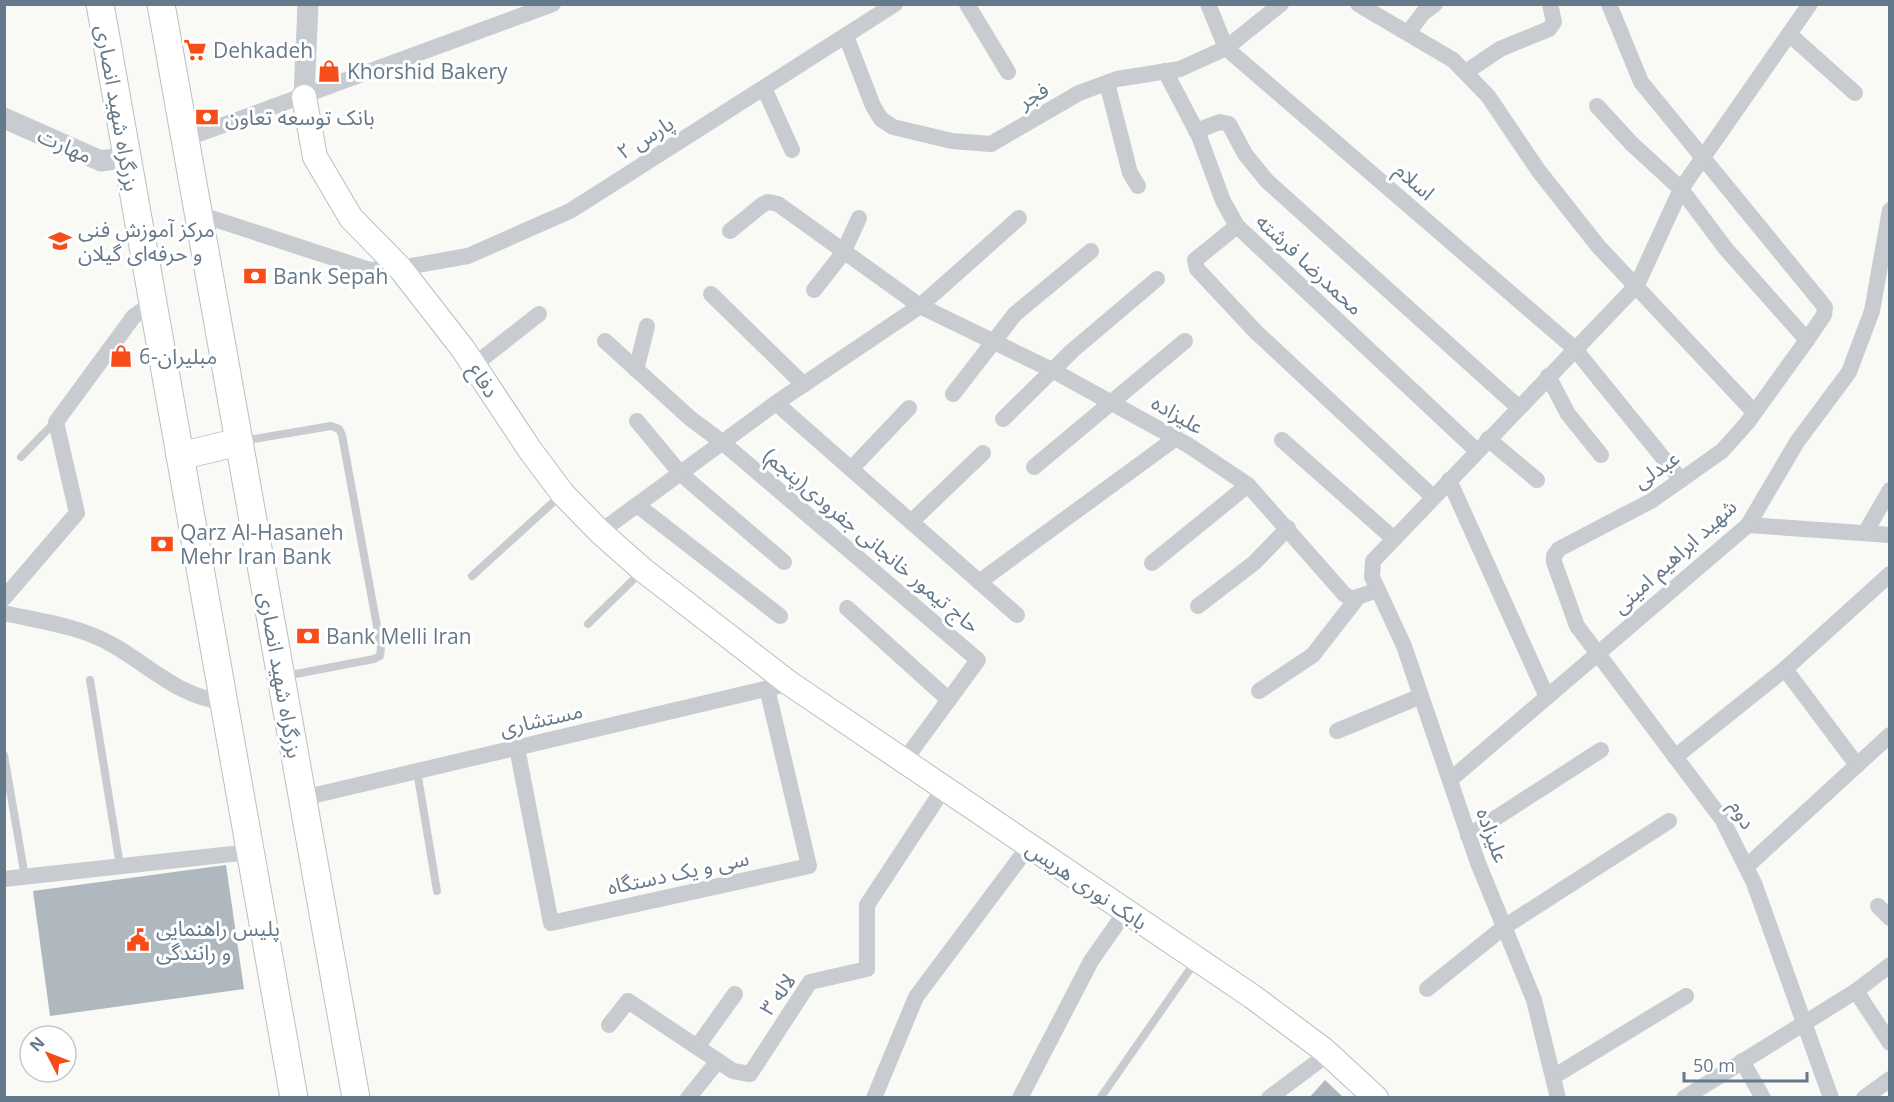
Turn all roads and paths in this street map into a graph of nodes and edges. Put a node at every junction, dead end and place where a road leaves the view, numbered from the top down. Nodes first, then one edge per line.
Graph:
1 (100, 4) edge
2 (161, 4) edge
3 (308, 4) edge
4 (553, 4) edge
5 (896, 4) edge
6 (967, 4) edge
7 (1208, 4) edge
8 (1281, 4) edge
9 (1358, 4) edge
10 (1435, 4) edge
11 (1550, 4) edge
12 (1609, 4) edge
13 (1810, 4) edge
14 (1408, 33) junction
15 (1789, 34) junction
16 (846, 36) junction
17 (1226, 48) junction
18 (1165, 71) junction
19 (1008, 72) dead end
20 (1466, 72) junction
21 (1107, 83) junction
22 (764, 88) junction
23 (1855, 93) dead end
24 (304, 97) junction
25 (1597, 106) dead end
26 (4, 118) edge
27 (1196, 131) junction
28 (185, 139) junction
29 (792, 150) dead end
30 (127, 157) junction
31 (1702, 157) junction
32 (1138, 186) dead end
33 (1681, 189) junction
34 (1890, 210) edge
35 (199, 214) junction
36 (859, 218) dead end
37 (1019, 218) dead end
38 (1237, 226) junction
39 (730, 231) dead end
40 (1888, 237) edge
41 (1091, 250) dead end
42 (843, 253) junction
43 (400, 268) junction
44 (881, 279) dead end
45 (1157, 279) dead end
46 (1637, 285) junction
47 (814, 290) dead end
48 (711, 294) dead end
49 (153, 303) junction
50 (915, 303) junction
51 (539, 314) dead end
52 (647, 326) dead end
53 (993, 340) junction
54 (1807, 340) junction
55 (605, 341) dead end
56 (1185, 341) dead end
57 (1575, 348) junction
58 (474, 365) junction
59 (636, 370) junction
60 (1053, 370) junction
61 (1548, 376) junction
62 (804, 385) junction
63 (953, 394) dead end
64 (776, 403) junction
65 (1112, 403) junction
66 (1518, 407) junction
67 (909, 408) dead end
68 (1754, 412) junction
69 (1003, 419) dead end
70 (637, 421) dead end
71 (56, 422) junction
72 (1176, 438) junction
73 (1282, 440) dead end
74 (240, 442) junction
75 (722, 442) junction
76 (1482, 445) junction
77 (983, 453) dead end
78 (1601, 455) dead end
79 (180, 456) junction
80 (21, 457) dead end
81 (1034, 467) dead end
82 (851, 469) junction
83 (681, 474) junction
84 (1449, 480) junction
85 (1537, 480) dead end
86 (1681, 480) junction
87 (1248, 485) junction
88 (1890, 490) edge
89 (562, 494) junction
90 (1433, 497) junction
91 (638, 506) junction
92 (911, 522) junction
93 (1748, 525) junction
94 (1288, 528) junction
95 (600, 532) junction
96 (1865, 533) junction
97 (1890, 535) edge
98 (1394, 539) junction
99 (784, 562) dead end
100 (1152, 563) dead end
101 (643, 570) junction
102 (1890, 574) edge
103 (472, 576) dead end
104 (980, 582) junction
105 (1375, 584) junction
106 (1358, 597) junction
107 (4, 598) edge
108 (1198, 606) dead end
109 (847, 608) dead end
110 (4, 613) edge
111 (1017, 615) dead end
112 (780, 616) dead end
113 (588, 624) dead end
114 (1597, 654) junction
115 (1785, 669) junction
116 (281, 676) junction
117 (90, 680) dead end
118 (778, 686) junction
119 (1259, 691) dead end
120 (1421, 696) junction
121 (1547, 697) junction
122 (949, 700) junction
123 (224, 702) junction
124 (1337, 731) dead end
125 (1890, 735) edge
126 (517, 748) junction
127 (1601, 750) dead end
128 (4, 755) edge
129 (1675, 757) junction
130 (904, 761) junction
131 (1857, 765) junction
132 (417, 771) junction
133 (1450, 780) junction
134 (944, 788) junction
135 (303, 798) junction
136 (1669, 821) dead end
137 (1468, 836) junction
138 (1029, 846) junction
139 (250, 852) junction
140 (120, 866) junction
141 (1746, 867) junction
142 (26, 877) junction
143 (4, 879) edge
144 (437, 891) dead end
145 (1126, 911) junction
146 (1504, 927) junction
147 (1197, 959) junction
148 (1890, 965) edge
149 (1427, 989) dead end
150 (1856, 991) junction
151 (735, 994) dead end
152 (1686, 996) dead end
153 (1804, 1022) junction
154 (609, 1025) dead end
155 (1890, 1043) edge
156 (697, 1047) junction
157 (1328, 1054) junction
158 (718, 1061) junction
159 (1742, 1061) junction
160 (1553, 1077) junction
161 (1890, 1079) edge
162 (1101, 1097) edge
163 (294, 1098) edge
164 (356, 1098) edge
165 (688, 1098) edge
166 (873, 1098) edge
167 (1020, 1098) edge
168 (1269, 1098) edge
169 (1376, 1098) edge
170 (1558, 1098) edge
171 (1684, 1098) edge
172 (1763, 1098) edge
173 (1831, 1098) edge
174 (1864, 1098) edge

1 - 30 main road, بزرگراه شهید انصاری
2 - 28 main road, بزرگراه شهید انصاری
3 - 24 street, دفاع
4 - 24 street
5 - 16 street, پارس ۲
6 - 19 street
7 - 17 street
8 - 17 street, فجر
9 - 14 street
10 - 14 street
11 - 20 street
12 - 31 street
13 - 15 street
14 - 20 street
15 - 23 street
15 - 31 street
16 - 21 street, فجر
16 - 22 street, پارس ۲
17 - 18 street, فجر
17 - 57 street, اسلام
18 - 21 street, فجر
18 - 27 street, محمدرضا فرشته
20 - 46 street
21 - 32 street
22 - 29 street
22 - 43 street, پارس ۲
24 - 28 street
24 - 43 main road, دفاع
25 - 33 street
26 - 30 street, مهارت
27 - 38 street, محمدرضا فرشته
27 - 66 street
28 - 35 main road, بزرگراه شهید انصاری
30 - 49 main road, بزرگراه شهید انصاری
31 - 33 street
31 - 54 street, عبدلی
33 - 46 street
33 - 54 street
34 - 40 street, شهید ابراهیم امینی
35 - 43 street, پارس ۲
35 - 74 main road, بزرگراه شهید انصاری
36 - 42 street
37 - 50 street
38 - 76 street, محمدرضا فرشته
38 - 90 street
39 - 42 street, علیزاده
40 - 93 street, شهید ابراهیم امینی
41 - 53 street
42 - 47 street
42 - 50 street, علیزاده
43 - 58 main road, دفاع
44 - 50 street, علیزاده
45 - 60 street
46 - 57 street
46 - 68 street
48 - 62 street
49 - 71 street
49 - 79 main road, بزرگراه شهید انصاری
50 - 53 street, علیزاده
50 - 62 street
51 - 58 street
52 - 59 street
53 - 60 street, علیزاده
53 - 63 street
54 - 68 street, عبدلی
55 - 59 street
56 - 65 street
57 - 61 street
57 - 86 street, اسلام
58 - 89 main road, دفاع
59 - 75 street
60 - 65 street, علیزاده
60 - 69 street
61 - 66 street
61 - 78 street
62 - 64 street
64 - 75 street
64 - 82 street
65 - 72 street, علیزاده
65 - 81 street
66 - 76 street
67 - 82 street
68 - 86 street, عبدلی
70 - 83 street
71 - 80 lane
71 - 107 street
72 - 87 street, علیزاده
72 - 104 street
73 - 98 street
74 - 79 main road
74 - 116 main road, بزرگراه شهید انصاری
74 - 116 lane
75 - 83 street
75 - 122 street, حاج تیمور خانجانی جفرودی(پنجم)
76 - 84 street
76 - 85 street, محمدرضا فرشته
77 - 92 street
79 - 123 main road, بزرگراه شهید انصاری
82 - 92 street
83 - 91 street
83 - 99 street
84 - 90 street
84 - 121 street
86 - 114 street, عبدلی
87 - 94 street, علیزاده
87 - 100 street
88 - 96 street
89 - 95 main road, دفاع
89 - 103 lane
90 - 98 street
91 - 95 street
91 - 112 street
92 - 104 street
93 - 96 street
93 - 114 street, شهید ابراهیم امینی
94 - 106 street, علیزاده
94 - 108 street
95 - 101 main road, دفاع
96 - 97 street
98 - 105 street
101 - 113 lane
101 - 118 main road, دفاع
102 - 115 street
104 - 111 street
105 - 106 street
105 - 120 street, علیزاده
106 - 119 street
109 - 122 street
110 - 123 street
114 - 121 street, شهید ابراهیم امینی
114 - 129 street, دوم
115 - 129 street
115 - 131 street
116 - 135 main road, بزرگراه شهید انصاری
117 - 140 lane
118 - 126 street, مستشاری
118 - 126 street, سی و یک دستگاه
118 - 130 main road, بابک نوری هریس
120 - 124 street
120 - 133 street, علیزاده
121 - 133 street, شهید ابراهیم امینی
122 - 130 street, حاج تیمور خانجانی جفرودی(پنجم)
123 - 139 main road, بزرگراه شهید انصاری
125 - 131 street
126 - 132 street, مستشاری
127 - 137 street
128 - 142 lane
129 - 141 street, دوم
130 - 134 main road, بابک نوری هریس
131 - 141 street
132 - 135 street, مستشاری
132 - 144 lane
133 - 137 street, علیزاده
134 - 138 main road, بابک نوری هریس
134 - 158 street, لاله ۳
135 - 164 main road, بزرگراه شهید انصاری
136 - 146 street
137 - 146 street, علیزاده
138 - 145 main road, بابک نوری هریس
138 - 166 street
139 - 140 street
139 - 163 main road, بزرگراه شهید انصاری
140 - 142 street
141 - 153 street, دوم
142 - 143 street
145 - 147 main road, بابک نوری هریس
145 - 167 street
146 - 149 street
146 - 160 street, علیزاده
147 - 157 main road, بابک نوری هریس
147 - 162 lane
148 - 150 street
150 - 153 street
150 - 155 street
151 - 156 street
152 - 160 street
153 - 159 street
153 - 173 street, دوم
154 - 156 street, لاله ۳
156 - 158 street, لاله ۳
157 - 168 street
157 - 169 main road, بابک نوری هریس
158 - 165 street
159 - 171 street
159 - 172 street
160 - 170 street, علیزاده
161 - 174 street

